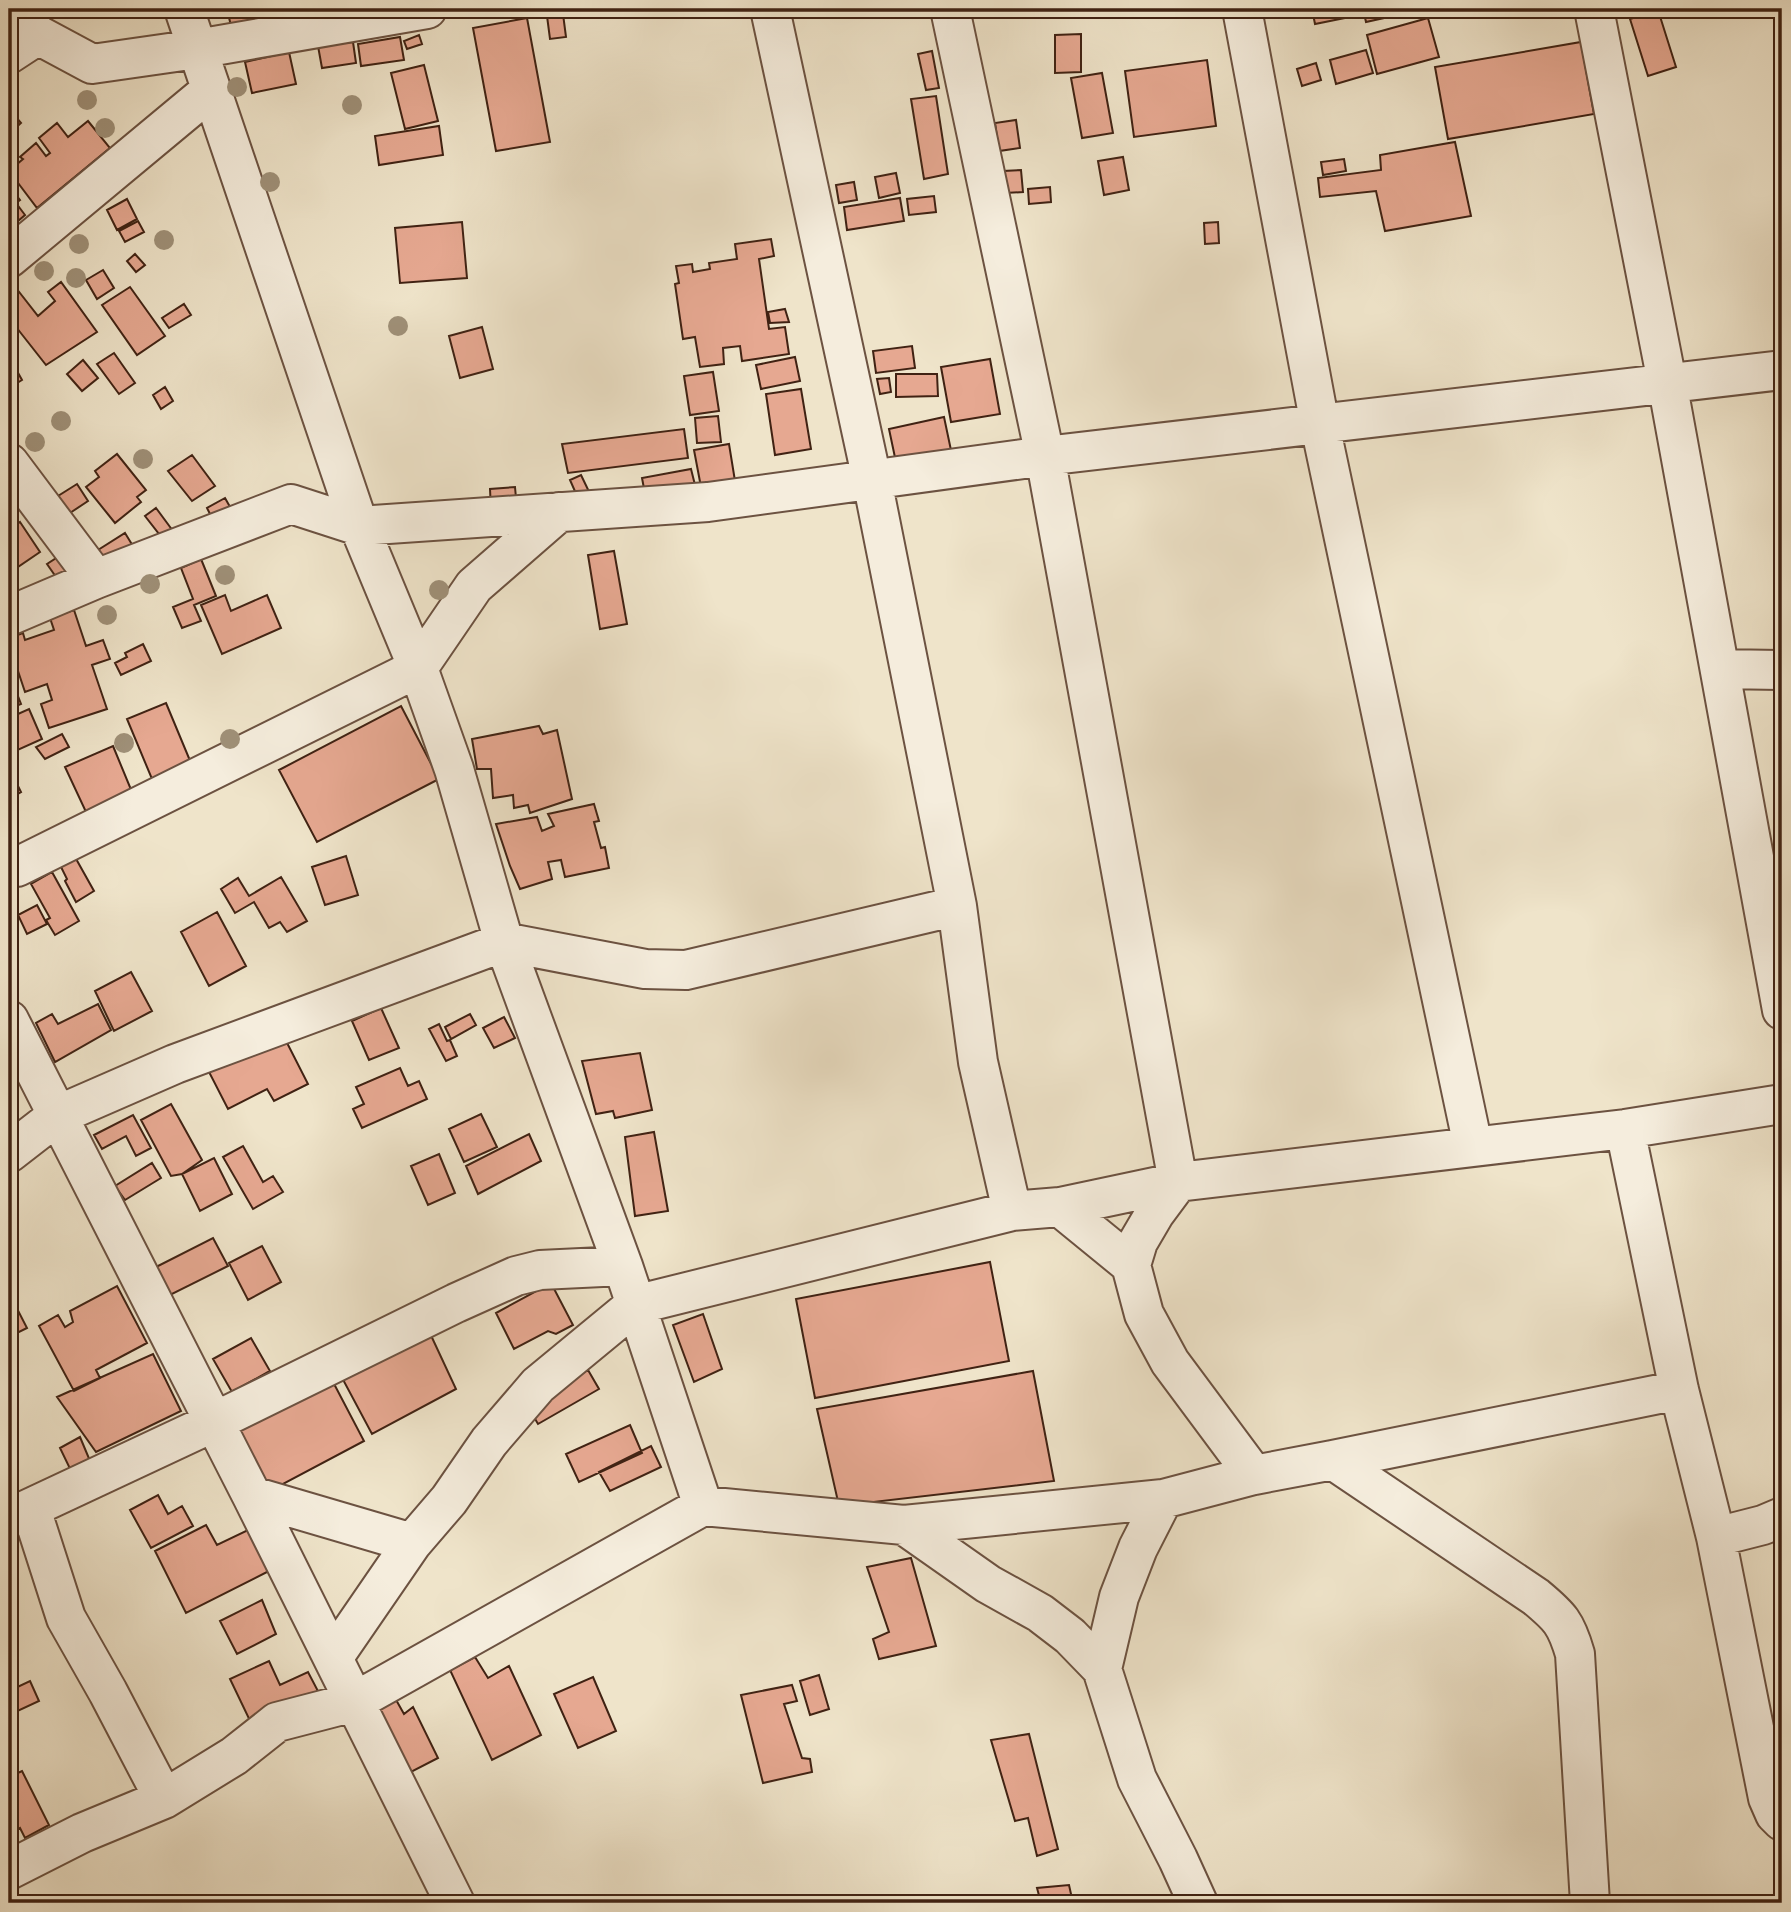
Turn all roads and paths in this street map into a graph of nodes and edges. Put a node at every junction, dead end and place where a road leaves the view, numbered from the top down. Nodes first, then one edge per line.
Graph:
1 (9, 9) edge
2 (184, 9) edge
3 (427, 9) edge
4 (770, 9) edge
5 (950, 9) edge
6 (1242, 9) edge
7 (1594, 9) edge
8 (23, 45) edge
9 (197, 49) junction
10 (211, 90) junction
11 (11, 251) edge
12 (1782, 370) edge
13 (1667, 382) junction
14 (1320, 425) junction
15 (1045, 456) junction
16 (9, 463) edge
17 (872, 480) junction
18 (559, 512) junction
19 (359, 526) junction
20 (96, 579) junction
21 (9, 616) edge
22 (418, 668) junction
23 (1720, 669) junction
24 (1782, 670) edge
25 (9, 867) edge
26 (957, 906) junction
27 (504, 942) junction
28 (1782, 1010) edge
29 (9, 1020) edge
30 (1782, 1104) edge
31 (58, 1115) junction
32 (1625, 1129) junction
33 (1472, 1146) junction
34 (9, 1153) edge
35 (1178, 1182) junction
36 (1060, 1207) junction
37 (1012, 1211) junction
38 (1131, 1265) junction
39 (623, 1266) junction
40 (635, 1305) junction
41 (1679, 1390) junction
42 (214, 1422) junction
43 (1333, 1460) junction
44 (1254, 1475) junction
45 (252, 1496) junction
46 (1163, 1499) junction
47 (703, 1506) junction
48 (20, 1513) edge
49 (1782, 1517) edge
50 (904, 1525) junction
51 (1716, 1537) junction
52 (412, 1543) junction
53 (333, 1658) junction
54 (1102, 1669) junction
55 (355, 1702) junction
56 (164, 1799) junction
57 (1782, 1821) edge
58 (9, 1870) edge
59 (455, 1903) edge
60 (1198, 1903) edge
61 (1590, 1903) edge

1 - 8 street
2 - 9 street
3 - 9 street
4 - 17 street
5 - 15 street
6 - 14 street
7 - 13 street
8 - 9 street
9 - 10 street
10 - 11 street
10 - 19 street
12 - 13 street
13 - 14 street
13 - 23 street
14 - 15 street
14 - 33 street
15 - 17 street
15 - 35 street
16 - 20 street
17 - 18 street
17 - 26 street
18 - 19 street
18 - 22 street
19 - 20 street
19 - 22 street
20 - 21 street
22 - 25 street
22 - 27 street
23 - 24 street
23 - 28 street
26 - 27 street
26 - 37 street
27 - 31 street
27 - 39 street
29 - 31 street
30 - 32 street
31 - 34 street
31 - 42 street
32 - 33 street
32 - 41 street
33 - 35 street
35 - 36 street
35 - 38 street
36 - 37 street
36 - 38 street
37 - 40 street
38 - 44 street
39 - 40 street
39 - 42 street
40 - 47 street
40 - 52 street
41 - 43 street
41 - 51 street
42 - 45 street
42 - 48 street
43 - 44 street
43 - 61 street
44 - 46 street
45 - 52 street
45 - 53 street
46 - 50 street
46 - 54 street
47 - 50 street
47 - 55 street
48 - 56 street
49 - 51 street
50 - 54 street
51 - 57 street
52 - 53 street
53 - 55 street
54 - 60 street
55 - 56 street
55 - 59 street
56 - 58 street

